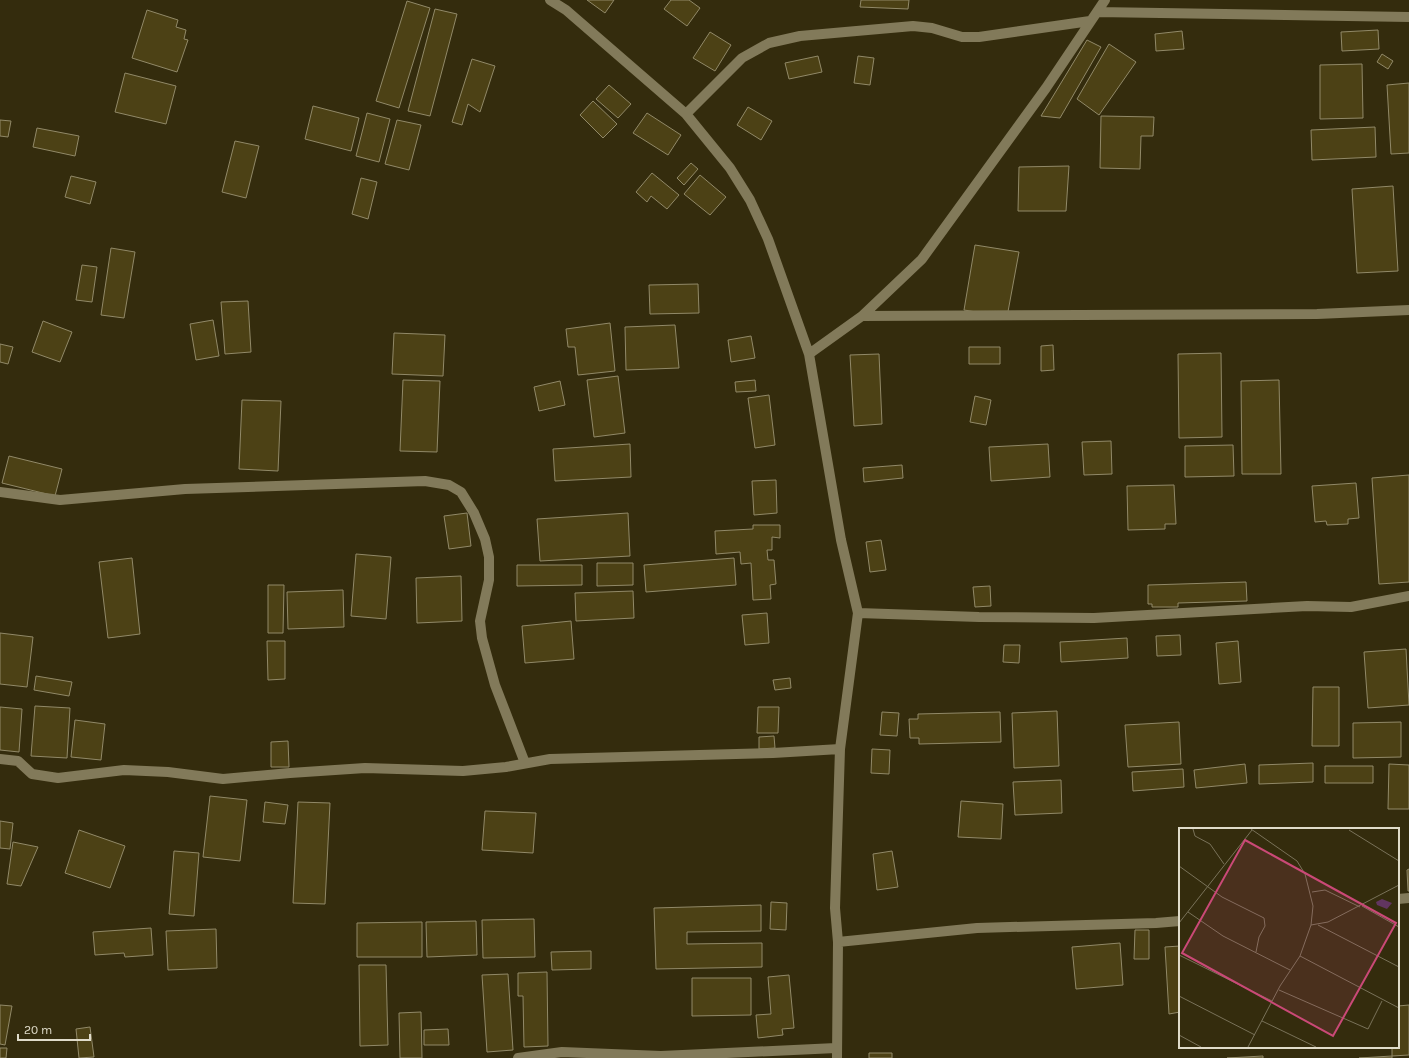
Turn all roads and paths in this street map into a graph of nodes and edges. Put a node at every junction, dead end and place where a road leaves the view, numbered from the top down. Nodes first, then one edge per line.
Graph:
1 (550, 0) edge
2 (1105, 0) edge
3 (1097, 12) junction
4 (1409, 17) edge
5 (1090, 22) junction
6 (686, 114) junction
7 (1409, 310) edge
8 (862, 316) junction
9 (809, 354) junction
10 (0, 492) edge
11 (1409, 596) edge
12 (858, 613) junction
13 (840, 749) junction
14 (0, 759) edge
15 (525, 763) junction
16 (1409, 898) edge
17 (1399, 899) edge
18 (1179, 920) edge
19 (838, 942) junction
20 (836, 1053) edge
21 (518, 1058) edge

1 - 6 street
2 - 3 street
3 - 4 street
3 - 5 street
5 - 6 street
5 - 8 street
6 - 9 street
7 - 8 street
8 - 9 street
9 - 12 street
10 - 15 street
11 - 12 street
12 - 13 street
13 - 15 street
13 - 19 street
14 - 15 street
16 - 17 street
18 - 19 street
19 - 20 street
20 - 21 street

